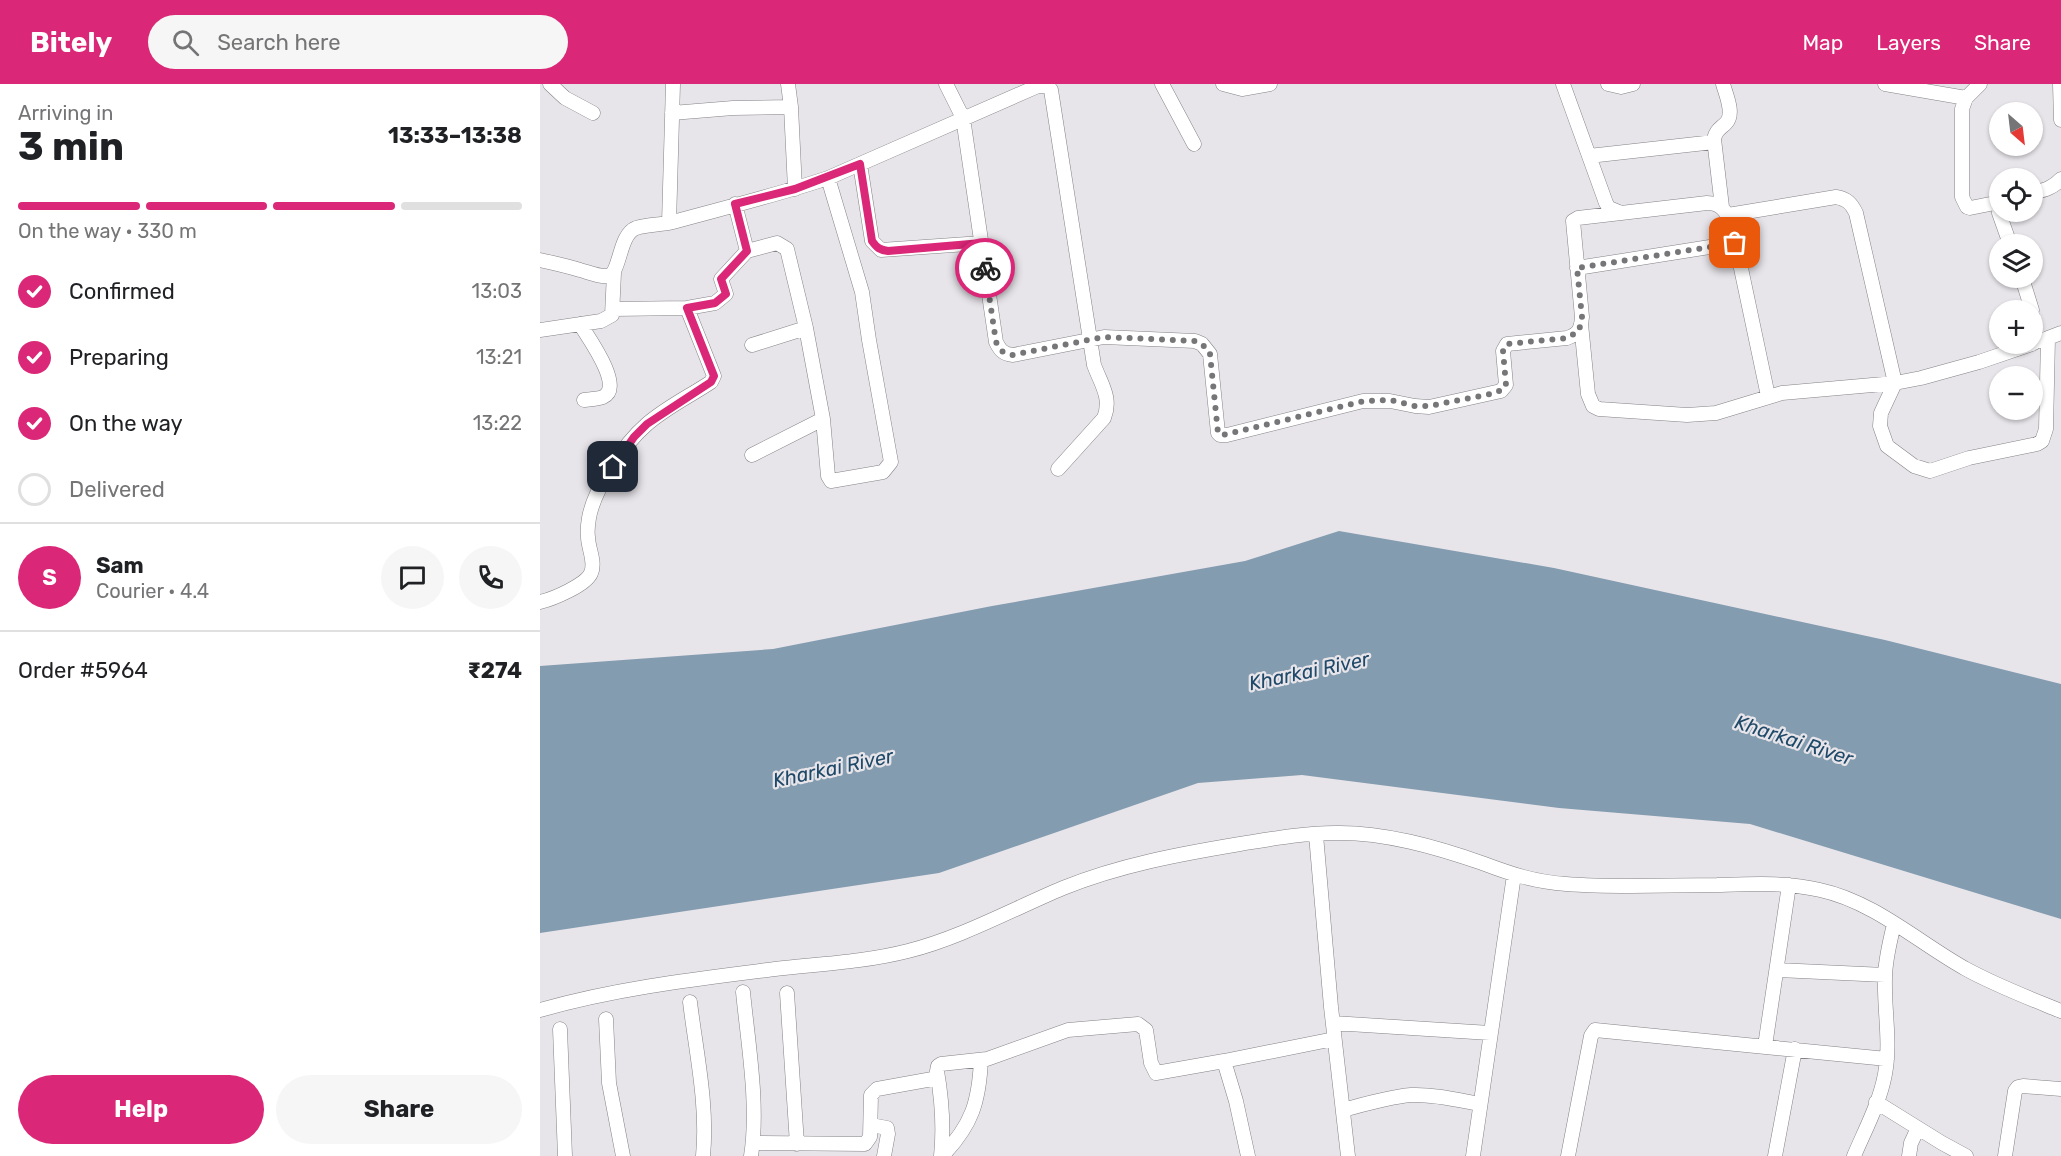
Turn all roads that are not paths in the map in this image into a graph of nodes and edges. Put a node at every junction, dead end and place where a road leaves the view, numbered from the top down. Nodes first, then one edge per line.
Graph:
1 (550, 84) edge
2 (673, 84) edge
3 (788, 84) edge
4 (946, 84) edge
5 (1162, 84) edge
6 (1223, 84) edge
7 (1270, 84) edge
8 (1608, 84) edge
9 (1633, 84) edge
10 (1723, 84) edge
11 (1885, 84) edge
12 (1980, 84) edge
13 (2060, 84) edge
14 (1048, 85) edge
15 (1565, 85) edge
16 (1966, 98) junction
17 (791, 107) junction
18 (593, 113) dead end
19 (672, 113) junction
20 (963, 118) junction
21 (2061, 120) edge
22 (1714, 142) junction
23 (1194, 144) dead end
24 (1589, 156) junction
25 (860, 164) junction
26 (828, 178) junction
27 (2061, 178) edge
28 (795, 189) junction
29 (2043, 191) edge
30 (735, 204) junction
31 (1989, 204) edge
32 (1725, 211) junction
33 (1621, 213) junction
34 (669, 223) junction
35 (982, 243) junction
36 (1735, 243) junction
37 (747, 251) junction
38 (540, 260) edge
39 (1577, 268) junction
40 (614, 273) junction
41 (687, 308) junction
42 (613, 309) junction
43 (580, 324) junction
44 (1581, 324) junction
45 (806, 328) junction
46 (540, 330) edge
47 (2055, 336) edge
48 (1090, 339) junction
49 (752, 345) dead end
50 (2000, 354) edge
51 (1895, 383) junction
52 (2054, 385) edge
53 (1768, 396) junction
54 (584, 399) dead end
55 (823, 419) junction
56 (752, 455) dead end
57 (1058, 469) dead end
58 (540, 602) edge
59 (1316, 835) junction
60 (1514, 875) junction
61 (1789, 885) junction
62 (1894, 924) junction
63 (1777, 970) junction
64 (1885, 975) junction
65 (743, 992) dead end
66 (787, 993) dead end
67 (690, 1002) dead end
68 (540, 1010) edge
69 (2061, 1011) edge
70 (606, 1019) dead end
71 (1333, 1023) junction
72 (560, 1029) dead end
73 (1490, 1033) junction
74 (1334, 1039) junction
75 (1765, 1046) junction
76 (1795, 1049) junction
77 (981, 1059) junction
78 (1887, 1059) junction
79 (1224, 1061) junction
80 (938, 1078) junction
81 (2061, 1089) edge
82 (1876, 1102) junction
83 (1480, 1104) junction
84 (1343, 1110) junction
85 (871, 1125) junction
86 (1918, 1128) junction
87 (797, 1144) junction
88 (752, 1149) edge
89 (565, 1156) edge
90 (623, 1156) edge
91 (703, 1156) edge
92 (884, 1156) edge
93 (941, 1156) edge
94 (1248, 1156) edge
95 (1348, 1156) edge
96 (1473, 1156) edge
97 (1568, 1156) edge
98 (1775, 1156) edge
99 (1854, 1156) edge
100 (1909, 1156) edge
101 (1966, 1156) edge
102 (2006, 1156) edge

1 - 18 street
2 - 19 street
3 - 17 street
4 - 20 street
5 - 23 street
6 - 7 street
8 - 9 street
10 - 22 street
11 - 16 street
12 - 16 street
13 - 21 street
14 - 20 street
14 - 48 street
15 - 24 street
16 - 31 street
17 - 19 street
17 - 28 street
19 - 34 street
20 - 25 street
20 - 35 street
22 - 24 street
22 - 32 street
24 - 33 street
25 - 26 street
25 - 35 street
26 - 28 street
26 - 55 street
27 - 29 street
28 - 30 street
30 - 34 street
30 - 37 street
32 - 33 street
32 - 36 street
32 - 51 street
33 - 39 street
34 - 40 street
35 - 48 street
36 - 39 street
36 - 53 street
37 - 41 street
37 - 45 street
38 - 40 street
39 - 44 street
40 - 42 street
41 - 42 street
41 - 58 street
42 - 43 street
43 - 46 street
43 - 54 street
44 - 48 street
44 - 53 street
45 - 49 street
45 - 55 street
47 - 52 street
48 - 57 street
50 - 51 street
51 - 52 street
51 - 53 street
55 - 56 street
59 - 60 street
59 - 68 street
59 - 71 street
60 - 61 street
60 - 73 street
61 - 62 street
61 - 63 street
62 - 64 street
62 - 69 street
63 - 64 street
63 - 75 street
64 - 78 street
65 - 88 street
66 - 87 street
67 - 91 street
70 - 90 street
71 - 73 street
71 - 74 street
72 - 89 street
73 - 83 street
74 - 79 street
74 - 84 street
75 - 76 street
75 - 97 street
76 - 78 street
76 - 98 street
77 - 79 street
77 - 80 street
77 - 93 street
78 - 82 street
79 - 94 street
80 - 85 street
80 - 93 street
81 - 102 street
82 - 86 street
82 - 99 street
83 - 84 street
83 - 96 street
84 - 95 street
85 - 87 street
85 - 92 street
86 - 100 street
86 - 101 street
87 - 88 street

